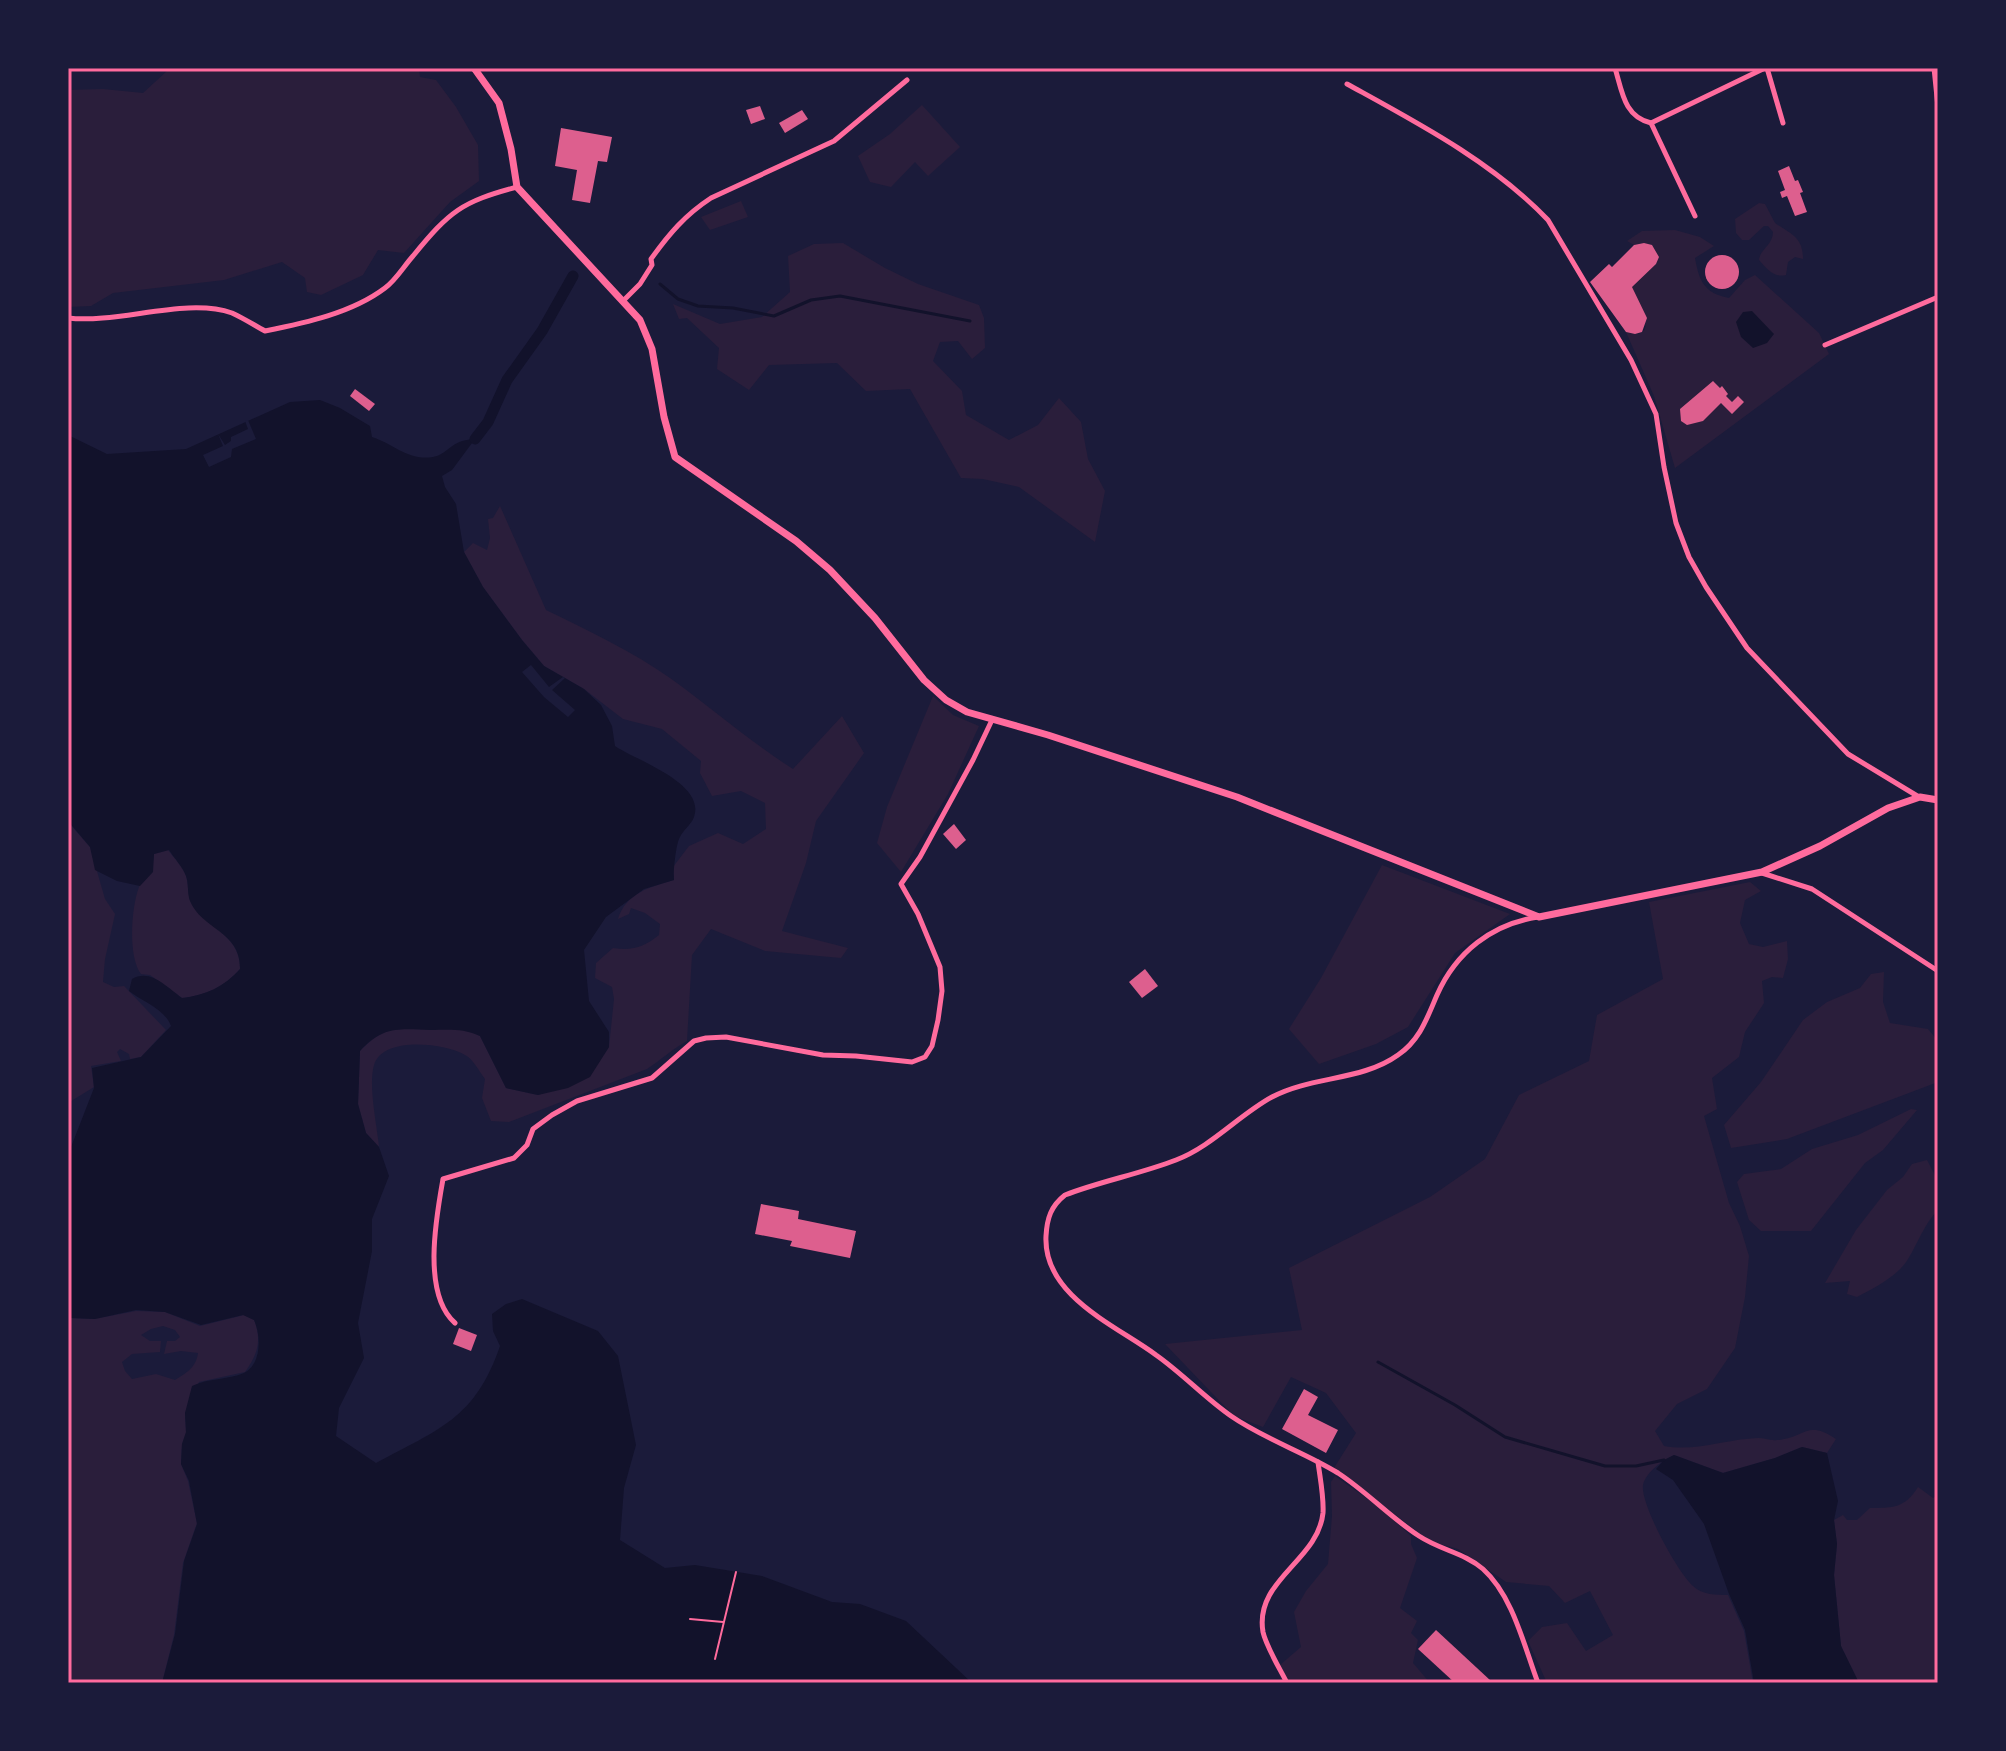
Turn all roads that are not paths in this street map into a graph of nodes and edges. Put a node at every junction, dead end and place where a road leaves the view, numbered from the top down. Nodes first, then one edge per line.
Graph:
1 (474, 68) edge
2 (1615, 68) edge
3 (1766, 68) edge
4 (1934, 68) edge
5 (907, 80) dead end
6 (1347, 84) dead end
7 (1938, 107) edge
8 (1651, 123) junction
9 (1783, 123) dead end
10 (517, 187) junction
11 (1695, 216) dead end
12 (1938, 297) edge
13 (624, 300) junction
14 (68, 318) edge
15 (1825, 345) dead end
16 (992, 720) junction
17 (1920, 797) junction
18 (1938, 800) edge
19 (1762, 872) junction
20 (1539, 917) junction
21 (1938, 971) edge
22 (455, 1323) dead end
23 (1318, 1461) junction
24 (1287, 1683) edge
25 (1538, 1683) edge

1 - 10 street
2 - 8 street
3 - 8 street
3 - 9 street
4 - 7 street
5 - 13 street
6 - 17 street
8 - 11 street
10 - 13 street
10 - 14 street
12 - 15 street
13 - 16 street
16 - 20 street
16 - 22 street
17 - 18 street
17 - 19 street
19 - 20 street
19 - 21 street
20 - 23 street
23 - 24 street
23 - 25 street

